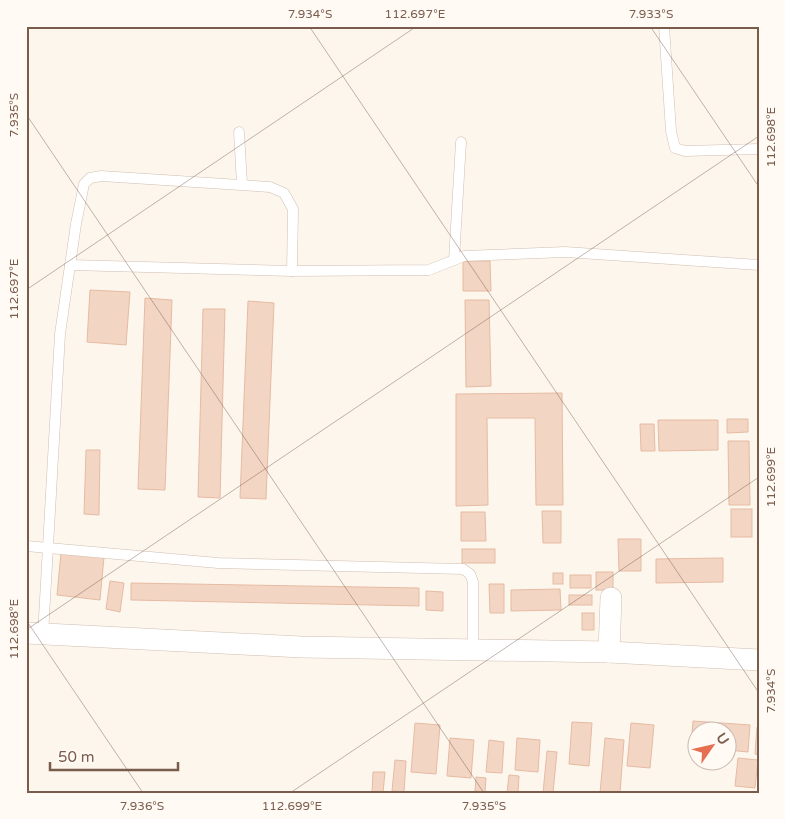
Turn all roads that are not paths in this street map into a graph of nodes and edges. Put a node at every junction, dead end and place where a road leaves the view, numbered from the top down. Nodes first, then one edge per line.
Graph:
1 (664, 26) edge
2 (240, 132) dead end
3 (461, 142) dead end
4 (759, 148) edge
5 (242, 184) junction
6 (454, 260) junction
7 (70, 264) junction
8 (759, 265) edge
9 (292, 271) junction
10 (26, 546) edge
11 (49, 546) junction
12 (611, 598) dead end
13 (35, 634) edge
14 (473, 650) junction
15 (609, 652) junction
16 (759, 660) edge

1 - 4 lane
2 - 5 lane
3 - 6 lane
5 - 7 lane
5 - 9 lane
6 - 8 lane
6 - 9 lane
7 - 9 lane
7 - 11 lane
10 - 11 lane
11 - 13 lane
11 - 14 lane
12 - 15 street
13 - 14 street
14 - 15 street
15 - 16 street

